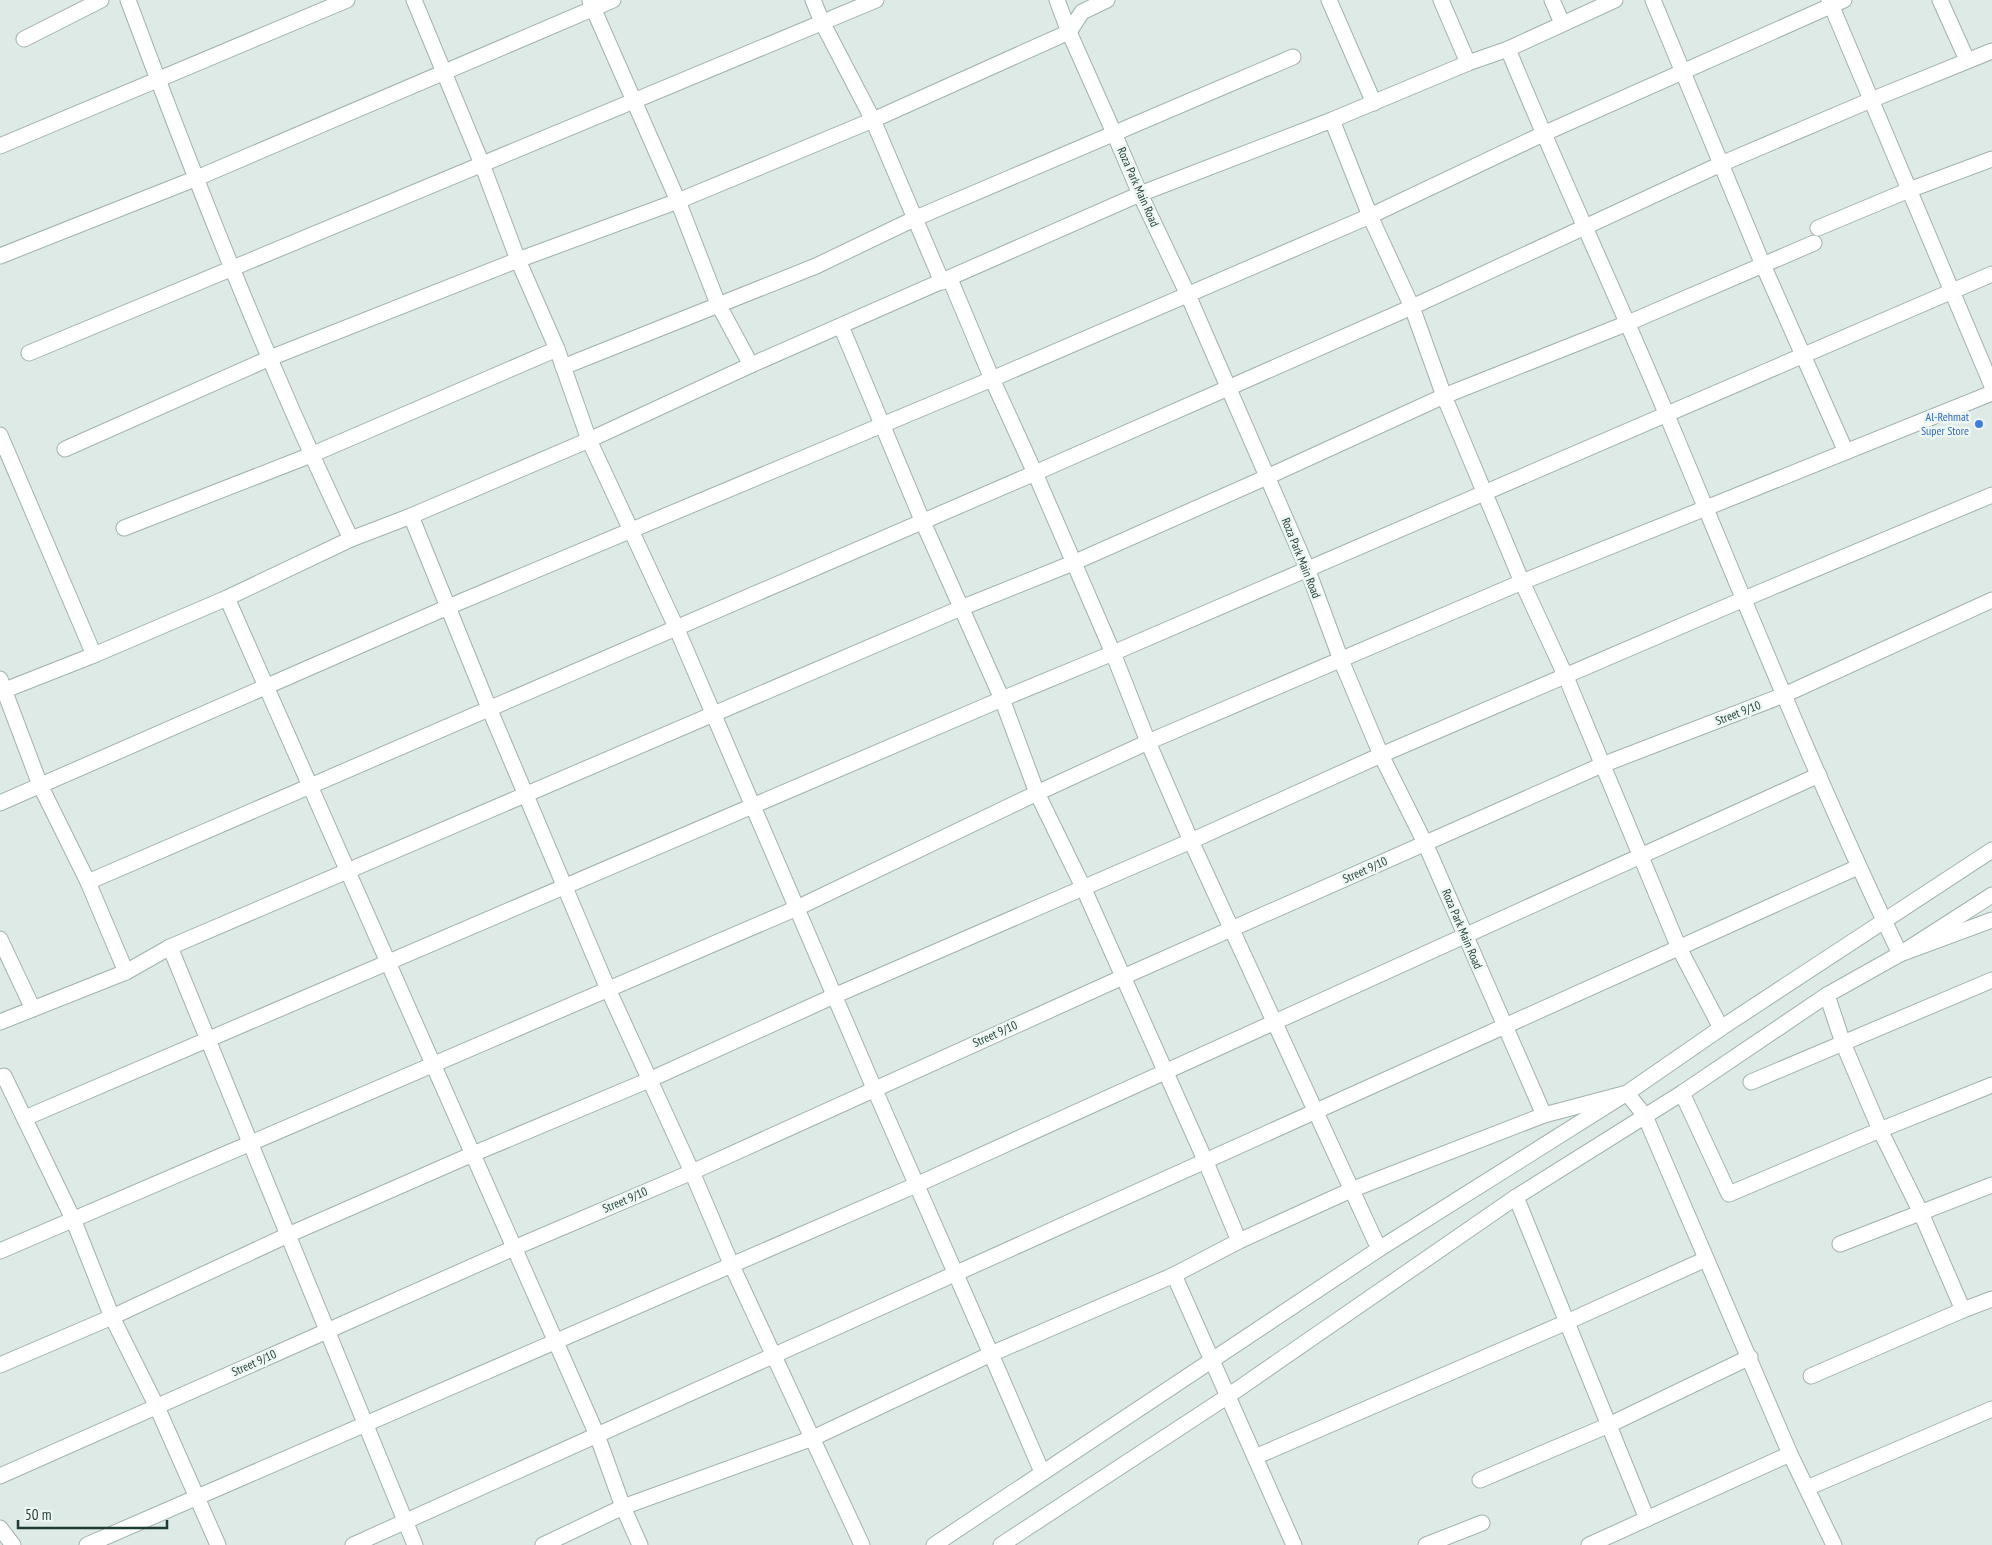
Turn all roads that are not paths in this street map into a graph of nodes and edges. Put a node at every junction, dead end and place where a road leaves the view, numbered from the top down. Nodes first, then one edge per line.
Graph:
1 (101, 0) edge
2 (128, 0) edge
3 (347, 0) edge
4 (414, 0) edge
5 (613, 0) edge
6 (813, 0) edge
7 (876, 0) edge
8 (1057, 0) edge
9 (1107, 0) edge
10 (1329, 0) edge
11 (1441, 0) edge
12 (1552, 0) edge
13 (1615, 0) edge
14 (1652, 0) edge
15 (1940, 0) edge
16 (1835, 2) edge
17 (591, 4) edge
18 (822, 22) junction
19 (1562, 23) junction
20 (1069, 32) junction
21 (24, 39) dead end
22 (1508, 49) junction
23 (1992, 51) edge
24 (1293, 57) dead end
25 (1967, 60) junction
26 (1468, 63) junction
27 (444, 72) junction
28 (1682, 72) junction
29 (158, 80) junction
30 (1871, 100) junction
31 (634, 102) junction
32 (1374, 103) junction
33 (873, 120) junction
34 (1332, 120) junction
35 (1114, 132) junction
36 (1543, 134) junction
37 (0, 146) edge
38 (1992, 159) edge
39 (482, 164) junction
40 (1721, 164) junction
41 (197, 178) junction
42 (1909, 190) junction
43 (1140, 194) junction
44 (678, 201) junction
45 (1370, 216) junction
46 (916, 218) junction
47 (1584, 226) junction
48 (1818, 228) dead end
49 (1814, 243) dead end
50 (0, 256) edge
51 (518, 260) junction
52 (1763, 265) junction
53 (232, 269) junction
54 (1992, 274) edge
55 (946, 280) junction
56 (1951, 290) junction
57 (1188, 295) junction
58 (718, 304) junction
59 (1412, 307) junction
60 (1628, 323) junction
61 (840, 326) junction
62 (556, 349) junction
63 (29, 353) dead end
64 (1803, 355) junction
65 (270, 358) junction
66 (751, 365) junction
67 (563, 367) junction
68 (992, 380) junction
69 (1992, 386) edge
70 (1228, 387) junction
71 (1992, 393) edge
72 (1444, 396) junction
73 (1666, 414) junction
74 (883, 425) junction
75 (0, 435) edge
76 (589, 440) junction
77 (65, 449) dead end
78 (1846, 452) junction
79 (311, 455) junction
80 (1035, 472) junction
81 (1267, 477) junction
82 (1485, 492) junction
83 (1992, 495) edge
84 (1705, 509) junction
85 (411, 516) junction
86 (922, 520) junction
87 (124, 528) dead end
88 (630, 531) junction
89 (351, 539) junction
90 (1073, 563) junction
91 (1307, 568) junction
92 (1522, 582) junction
93 (227, 598) junction
94 (1744, 599) junction
95 (1992, 600) edge
96 (448, 607) junction
97 (961, 608) junction
98 (676, 626) junction
99 (1112, 654) junction
100 (94, 655) junction
101 (1341, 660) junction
102 (1566, 677) junction
103 (267, 686) junction
104 (2, 687) edge
105 (1784, 695) junction
106 (1002, 699) junction
107 (489, 708) junction
108 (714, 714) junction
109 (1148, 742) junction
110 (1382, 755) junction
111 (1602, 765) junction
112 (1819, 775) junction
113 (40, 785) junction
114 (311, 785) junction
115 (1037, 793) junction
116 (526, 795) junction
117 (0, 803) edge
118 (753, 806) junction
119 (1191, 841) junction
120 (1425, 844) junction
121 (1992, 850) edge
122 (1641, 856) junction
123 (1858, 867) junction
124 (348, 871) junction
125 (88, 882) junction
126 (564, 887) junction
127 (1083, 887) junction
128 (1992, 895) edge
129 (796, 908) junction
130 (1992, 920) edge
131 (1884, 921) junction
132 (1232, 929) junction
133 (1465, 936) junction
134 (0, 939) edge
135 (170, 947) junction
136 (1679, 948) junction
137 (1900, 954) junction
138 (388, 962) junction
139 (126, 972) junction
140 (1123, 977) junction
141 (1992, 980) edge
142 (608, 989) junction
143 (1827, 995) junction
144 (834, 996) junction
145 (33, 1009) junction
146 (0, 1022) edge
147 (1275, 1023) junction
148 (1504, 1026) junction
149 (1721, 1028) junction
150 (208, 1040) junction
151 (1843, 1043) junction
152 (433, 1064) junction
153 (1166, 1072) junction
154 (0, 1078) edge
155 (650, 1080) junction
156 (1751, 1082) dead end
157 (1992, 1085) edge
158 (874, 1088) junction
159 (1626, 1093) junction
160 (1682, 1093) junction
161 (1315, 1111) junction
162 (1544, 1115) junction
163 (1645, 1116) junction
164 (25, 1118) junction
165 (1880, 1130) junction
166 (250, 1143) junction
167 (473, 1154) junction
168 (1205, 1160) junction
169 (692, 1172) junction
170 (1992, 1185) edge
171 (916, 1186) junction
172 (1351, 1190) junction
173 (1516, 1197) junction
174 (1921, 1213) junction
175 (73, 1218) junction
176 (288, 1236) junction
177 (1239, 1241) junction
178 (1840, 1244) dead end
179 (514, 1248) junction
180 (1379, 1249) junction
181 (0, 1251) edge
182 (1706, 1259) junction
183 (732, 1266) junction
184 (954, 1273) junction
185 (1174, 1275) junction
186 (1992, 1299) edge
187 (1963, 1310) junction
188 (112, 1317) junction
189 (1567, 1322) junction
190 (328, 1331) junction
191 (556, 1342) junction
192 (992, 1354) junction
193 (773, 1356) junction
194 (1750, 1357) junction
195 (1211, 1360) junction
196 (0, 1365) edge
197 (1811, 1376) dead end
198 (1228, 1396) junction
199 (156, 1406) junction
200 (1992, 1409) edge
201 (366, 1424) junction
202 (1609, 1425) junction
203 (597, 1435) junction
204 (813, 1438) junction
205 (1790, 1454) junction
206 (1255, 1458) junction
207 (1042, 1472) junction
208 (0, 1476) edge
209 (1480, 1480) dead end
210 (1807, 1488) junction
211 (197, 1497) junction
212 (622, 1507) junction
213 (1647, 1519) junction
214 (406, 1521) junction
215 (1482, 1522) dead end
216 (0, 1528) edge
217 (13, 1545) edge
218 (87, 1545) edge
219 (218, 1545) edge
220 (353, 1545) edge
221 (415, 1545) edge
222 (543, 1545) edge
223 (640, 1545) edge
224 (862, 1545) edge
225 (934, 1545) edge
226 (1001, 1545) edge
227 (1294, 1545) edge
228 (1426, 1545) edge
229 (1589, 1545) edge
230 (1834, 1545) edge

1 - 21 street
2 - 29 street
3 - 29 street
4 - 27 street
5 - 17 street
6 - 18 street
7 - 18 street
8 - 20 street, Roza Park Main Road
9 - 20 street
10 - 32 street
11 - 26 street
12 - 19 street
13 - 19 street
14 - 28 street
15 - 25 street
16 - 28 street
16 - 30 street
17 - 27 street
17 - 31 street
18 - 31 street
18 - 33 street
19 - 22 street
20 - 33 street
20 - 35 street, Roza Park Main Road
22 - 26 street
22 - 36 street
23 - 25 street
24 - 35 street
25 - 30 street
26 - 32 street
27 - 39 street
27 - 41 street
28 - 36 street
28 - 40 street
29 - 37 street
29 - 41 street
30 - 40 street
30 - 42 street
31 - 39 street
31 - 44 street
32 - 34 street
33 - 44 street
33 - 46 street
34 - 43 street
34 - 45 street
35 - 43 street, Roza Park Main Road
35 - 46 street
36 - 45 street
36 - 47 street
38 - 42 street
39 - 51 street
39 - 53 street
40 - 47 street
40 - 52 street
41 - 50 street
41 - 53 street
42 - 48 street
42 - 56 street
43 - 55 street
43 - 57 street, Roza Park Main Road
44 - 51 street
44 - 58 street
45 - 57 street
45 - 59 street
46 - 55 street
46 - 58 street
47 - 59 street
47 - 60 street
49 - 52 street
51 - 62 street
51 - 65 street
52 - 60 street
52 - 64 street
53 - 63 street
53 - 65 street
54 - 56 street
55 - 61 street
55 - 68 street
56 - 64 street
56 - 69 street
57 - 68 street
57 - 70 street, Roza Park Main Road
58 - 66 street
58 - 67 street
59 - 70 street
59 - 72 street
60 - 72 street
60 - 73 street
61 - 66 street
61 - 74 street
62 - 67 street
62 - 79 street
64 - 73 street
64 - 78 street
65 - 77 street
65 - 79 street
66 - 76 street
67 - 76 street
68 - 74 street
68 - 80 street
70 - 80 street
70 - 81 street, Roza Park Main Road
71 - 78 street
72 - 81 street
72 - 82 street
73 - 82 street
73 - 84 street
74 - 86 street
74 - 88 street
75 - 100 street
76 - 85 street
76 - 88 street
78 - 84 street
79 - 87 street
79 - 89 street
80 - 86 street
80 - 90 street
81 - 90 street
81 - 91 street, Roza Park Main Road
82 - 91 street
82 - 92 street
83 - 94 street
84 - 92 street
84 - 94 street
85 - 89 street
85 - 96 street
86 - 97 street
86 - 98 street
88 - 96 street
88 - 98 street
89 - 93 street
90 - 97 street
90 - 99 street
91 - 99 street
91 - 101 street, Roza Park Main Road
92 - 101 street
92 - 102 street
93 - 100 street
93 - 103 street
94 - 102 street
94 - 105 street
95 - 105 street, Street 9/10
96 - 103 street
96 - 107 street
97 - 106 street
97 - 108 street
98 - 107 street
98 - 108 street
99 - 106 street
99 - 109 street
100 - 104 street
101 - 109 street
101 - 110 street, Roza Park Main Road
102 - 110 street
102 - 111 street
103 - 113 street
103 - 114 street
104 - 113 street
105 - 111 street, Street 9/10
105 - 112 street
106 - 115 street
106 - 118 street
107 - 114 street
107 - 116 street
108 - 116 street
108 - 118 street
109 - 115 street
109 - 119 street
110 - 119 street
110 - 120 street, Roza Park Main Road
111 - 120 street, Street 9/10
111 - 122 street
112 - 122 street
112 - 123 street
113 - 117 street
113 - 125 street
114 - 124 street
114 - 125 street
115 - 127 street
115 - 129 street
116 - 124 street
116 - 126 street
118 - 126 street
118 - 129 street
119 - 127 street
119 - 132 street
120 - 132 street, Street 9/10
120 - 133 street, Roza Park Main Road
121 - 131 street
122 - 133 street
122 - 136 street
123 - 131 street
123 - 136 street
124 - 135 street
124 - 138 street
125 - 139 street
126 - 138 street
126 - 142 street
127 - 140 street
127 - 144 street
128 - 137 street
129 - 142 street
129 - 144 street
130 - 137 street
131 - 137 street
131 - 149 street
132 - 140 street, Street 9/10
132 - 147 street
133 - 147 street
133 - 148 street, Roza Park Main Road
134 - 145 street
135 - 139 street
135 - 150 street
136 - 148 street
136 - 149 street
137 - 143 street
138 - 150 street
138 - 152 street
139 - 145 street
140 - 153 street
140 - 158 street, Street 9/10
141 - 151 street
142 - 152 street
142 - 155 street
143 - 151 street
143 - 160 street
144 - 155 street
144 - 158 street
145 - 146 street
147 - 153 street
147 - 161 street
148 - 161 street
148 - 162 street, Roza Park Main Road
149 - 159 street
150 - 164 street
150 - 166 street
151 - 156 street
151 - 165 street
152 - 166 street
152 - 167 street
153 - 168 street
153 - 171 street
154 - 164 street
155 - 167 street
155 - 169 street
157 - 165 street
158 - 169 street, Street 9/10
158 - 171 street
159 - 162 street
159 - 163 street
159 - 180 street
160 - 163 street
160 - 165 street
161 - 168 street
161 - 172 street
162 - 172 street
163 - 173 street
163 - 182 street
164 - 175 street
165 - 174 street
166 - 175 street
166 - 176 street
167 - 176 street
167 - 179 street
168 - 177 street
168 - 184 street
169 - 179 street, Street 9/10
169 - 183 street
170 - 174 street
171 - 183 street
171 - 184 street
172 - 177 street
172 - 180 street
173 - 189 street
173 - 198 street
174 - 178 street
174 - 187 street
175 - 181 street
175 - 188 street
176 - 188 street
176 - 190 street
177 - 185 street
179 - 190 street, Street 9/10
179 - 191 street
180 - 195 street
182 - 189 street
182 - 194 street
183 - 191 street
183 - 193 street
184 - 192 street
184 - 193 street
185 - 192 street
185 - 195 street
186 - 187 street
187 - 197 street
188 - 196 street
188 - 199 street
189 - 202 street
189 - 206 street
190 - 199 street, Street 9/10
190 - 201 street
191 - 201 street
191 - 203 street
192 - 204 street
192 - 207 street
193 - 203 street
193 - 204 street
194 - 202 street
194 - 205 street
195 - 198 street
195 - 207 street
198 - 206 street
198 - 226 street
199 - 208 street, Street 9/10
199 - 211 street
200 - 210 street
201 - 211 street
201 - 214 street
202 - 209 street
202 - 213 street
203 - 212 street
203 - 214 street
204 - 212 street
204 - 224 street
205 - 210 street
205 - 213 street
206 - 227 street
207 - 225 street
210 - 230 street
211 - 218 street
211 - 219 street
212 - 222 street
212 - 223 street
213 - 229 street
214 - 220 street
214 - 221 street
215 - 228 street
216 - 217 street

